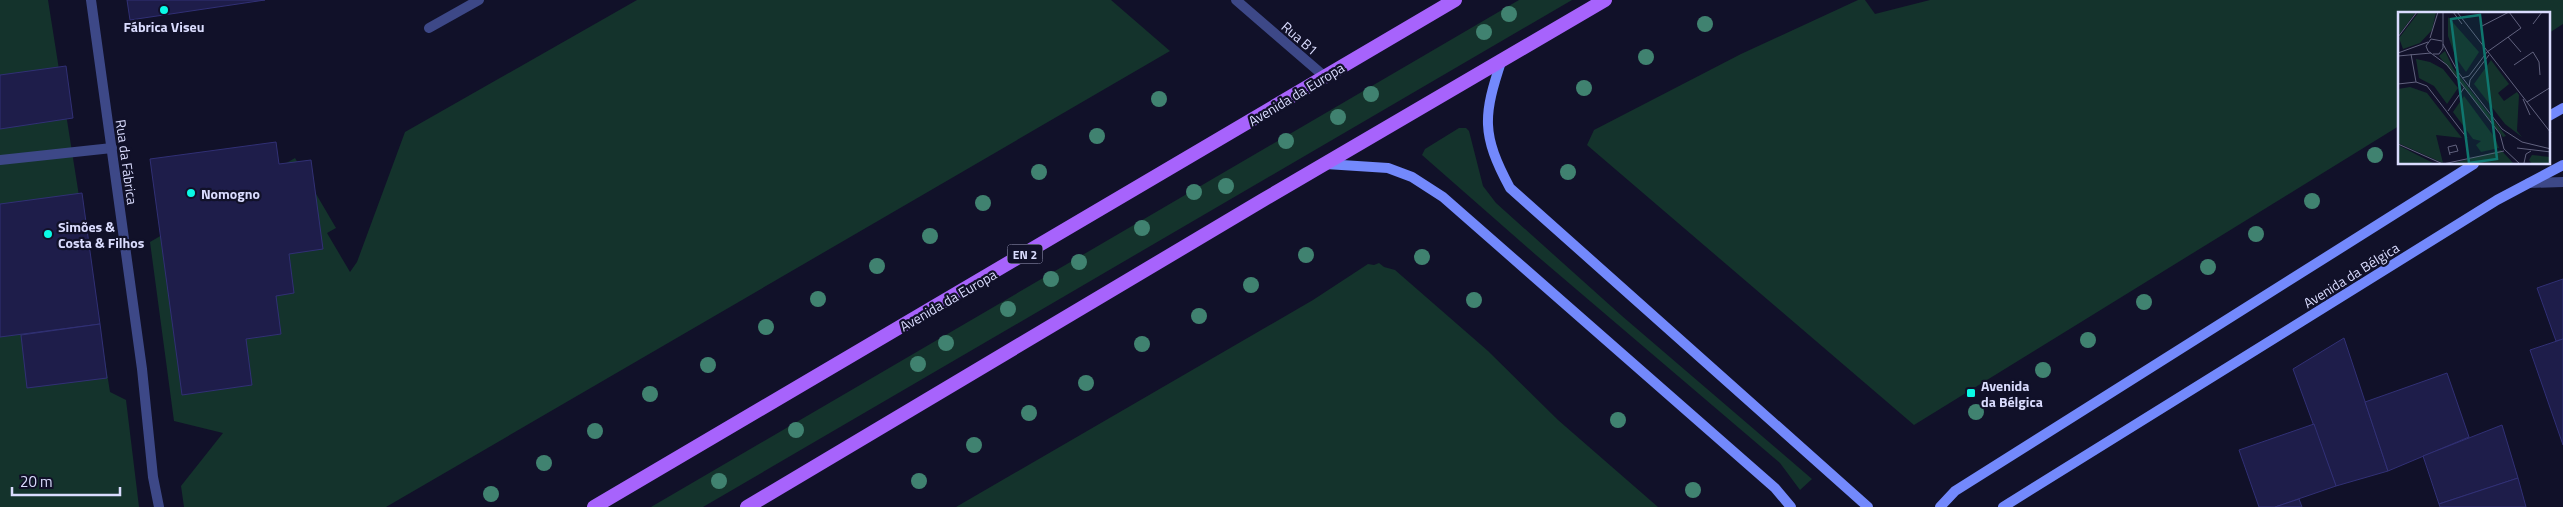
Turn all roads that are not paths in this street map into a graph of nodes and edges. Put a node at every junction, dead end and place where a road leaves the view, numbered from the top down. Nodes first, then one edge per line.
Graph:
1 (91, 0) edge
2 (479, 0) edge
3 (1236, 0) edge
4 (1456, 0) edge
5 (1605, 0) edge
6 (429, 28) dead end
7 (1502, 58) junction
8 (1324, 76) junction
9 (2563, 108) edge
10 (2550, 115) edge
11 (112, 148) junction
12 (0, 160) edge
13 (1326, 164) junction
14 (2472, 165) edge
15 (2563, 165) edge
16 (2563, 182) edge
17 (2529, 183) junction
18 (153, 477) junction
19 (153, 507) edge
20 (159, 507) edge
21 (594, 507) edge
22 (747, 507) edge
23 (1790, 507) edge
24 (1868, 507) edge
25 (1940, 507) edge
26 (2003, 507) edge

1 - 11 street, Rua da Fábrica
2 - 6 street
3 - 8 street, Rua B1
4 - 8 main road, Avenida da Europa / EN 2
5 - 7 main road
7 - 13 main road
7 - 24 main road
8 - 21 main road, Avenida da Europa / EN 2
9 - 10 main road
11 - 12 street
11 - 18 street, Rua da Fábrica
13 - 22 main road
13 - 23 main road
14 - 25 main road, Avenida da Bélgica
15 - 17 main road, Avenida da Bélgica
16 - 17 street
17 - 26 main road, Avenida da Bélgica
18 - 19 street
18 - 20 street

